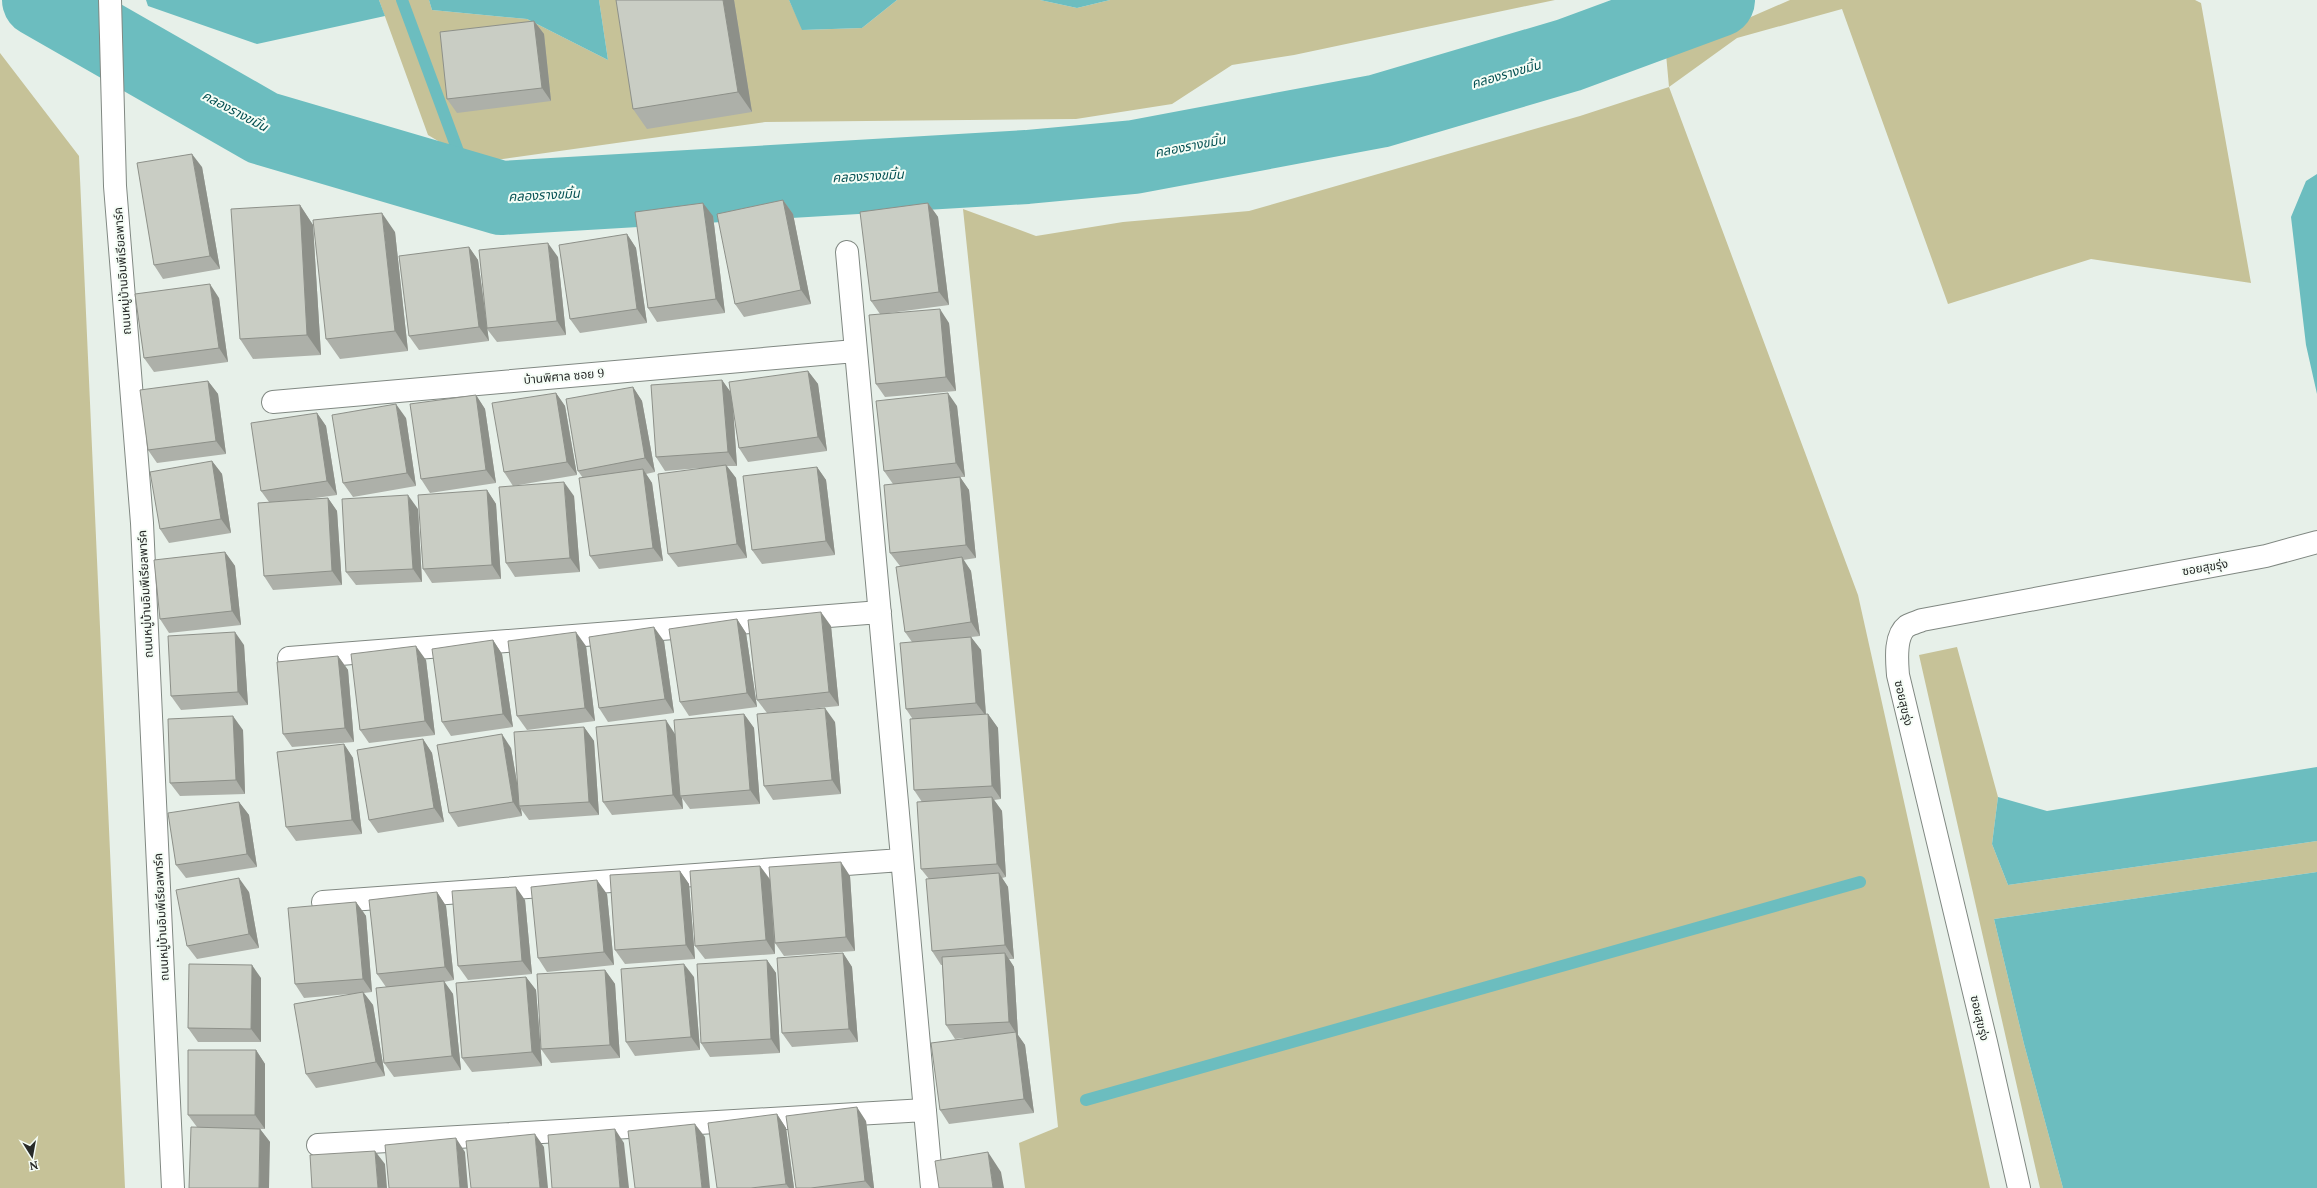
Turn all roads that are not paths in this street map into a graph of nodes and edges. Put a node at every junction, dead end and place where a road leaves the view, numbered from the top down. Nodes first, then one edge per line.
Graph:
1 (110, 0) edge
2 (847, 252) dead end
3 (855, 351) junction
4 (272, 402) dead end
5 (2317, 542) edge
6 (880, 612) junction
7 (288, 658) dead end
8 (902, 860) junction
9 (323, 902) dead end
10 (925, 1110) junction
11 (318, 1145) dead end
12 (174, 1188) edge
13 (932, 1188) edge
14 (2019, 1188) edge

1 - 12 street, ถนนหมู่บ้านอิมพีเรียลพาร์ค
2 - 3 street
3 - 4 street, บ้านพิศาล ซอย 9
3 - 6 street
5 - 14 street, ซอยสุขรุ่ง
6 - 7 street
6 - 8 street
8 - 9 street
8 - 10 street
10 - 11 street
10 - 13 street

